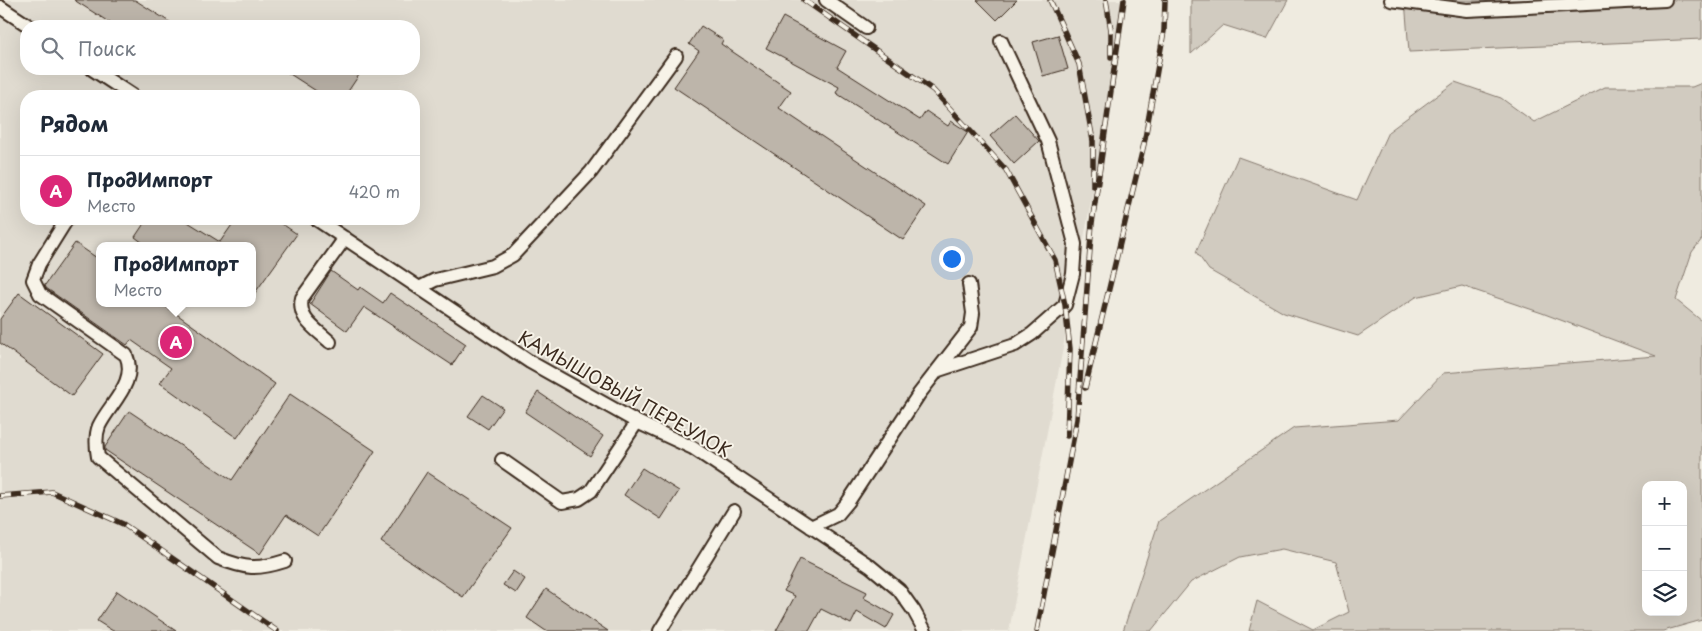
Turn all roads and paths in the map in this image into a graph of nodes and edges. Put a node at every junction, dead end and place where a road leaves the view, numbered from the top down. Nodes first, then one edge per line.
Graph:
1 (826, 0) edge
2 (1391, 0) edge
3 (1665, 0) edge
4 (0, 7) edge
5 (20, 20) edge
6 (866, 28) dead end
7 (1001, 41) dead end
8 (676, 56) dead end
9 (101, 75) edge
10 (124, 90) edge
11 (63, 225) edge
12 (325, 225) edge
13 (345, 238) junction
14 (968, 284) dead end
15 (419, 288) junction
16 (330, 342) dead end
17 (939, 370) junction
18 (637, 422) junction
19 (502, 460) dead end
20 (734, 511) dead end
21 (812, 527) junction
22 (285, 561) dead end
23 (660, 631) edge
24 (925, 631) edge

1 - 6 street
2 - 3 street
4 - 5 street
7 - 17 street
8 - 15 street
9 - 10 street
11 - 22 street
12 - 13 street, КАМЫШОВЫЙ ПЕРЕУЛОК
13 - 15 street, КАМЫШОВЫЙ ПЕРЕУЛОК
13 - 16 street
14 - 17 street
15 - 18 street, КАМЫШОВЫЙ ПЕРЕУЛОК
17 - 21 street
18 - 19 street
18 - 21 street, КАМЫШОВЫЙ ПЕРЕУЛОК
20 - 23 street
21 - 24 street, КАМЫШОВЫЙ ПЕРЕУЛОК

